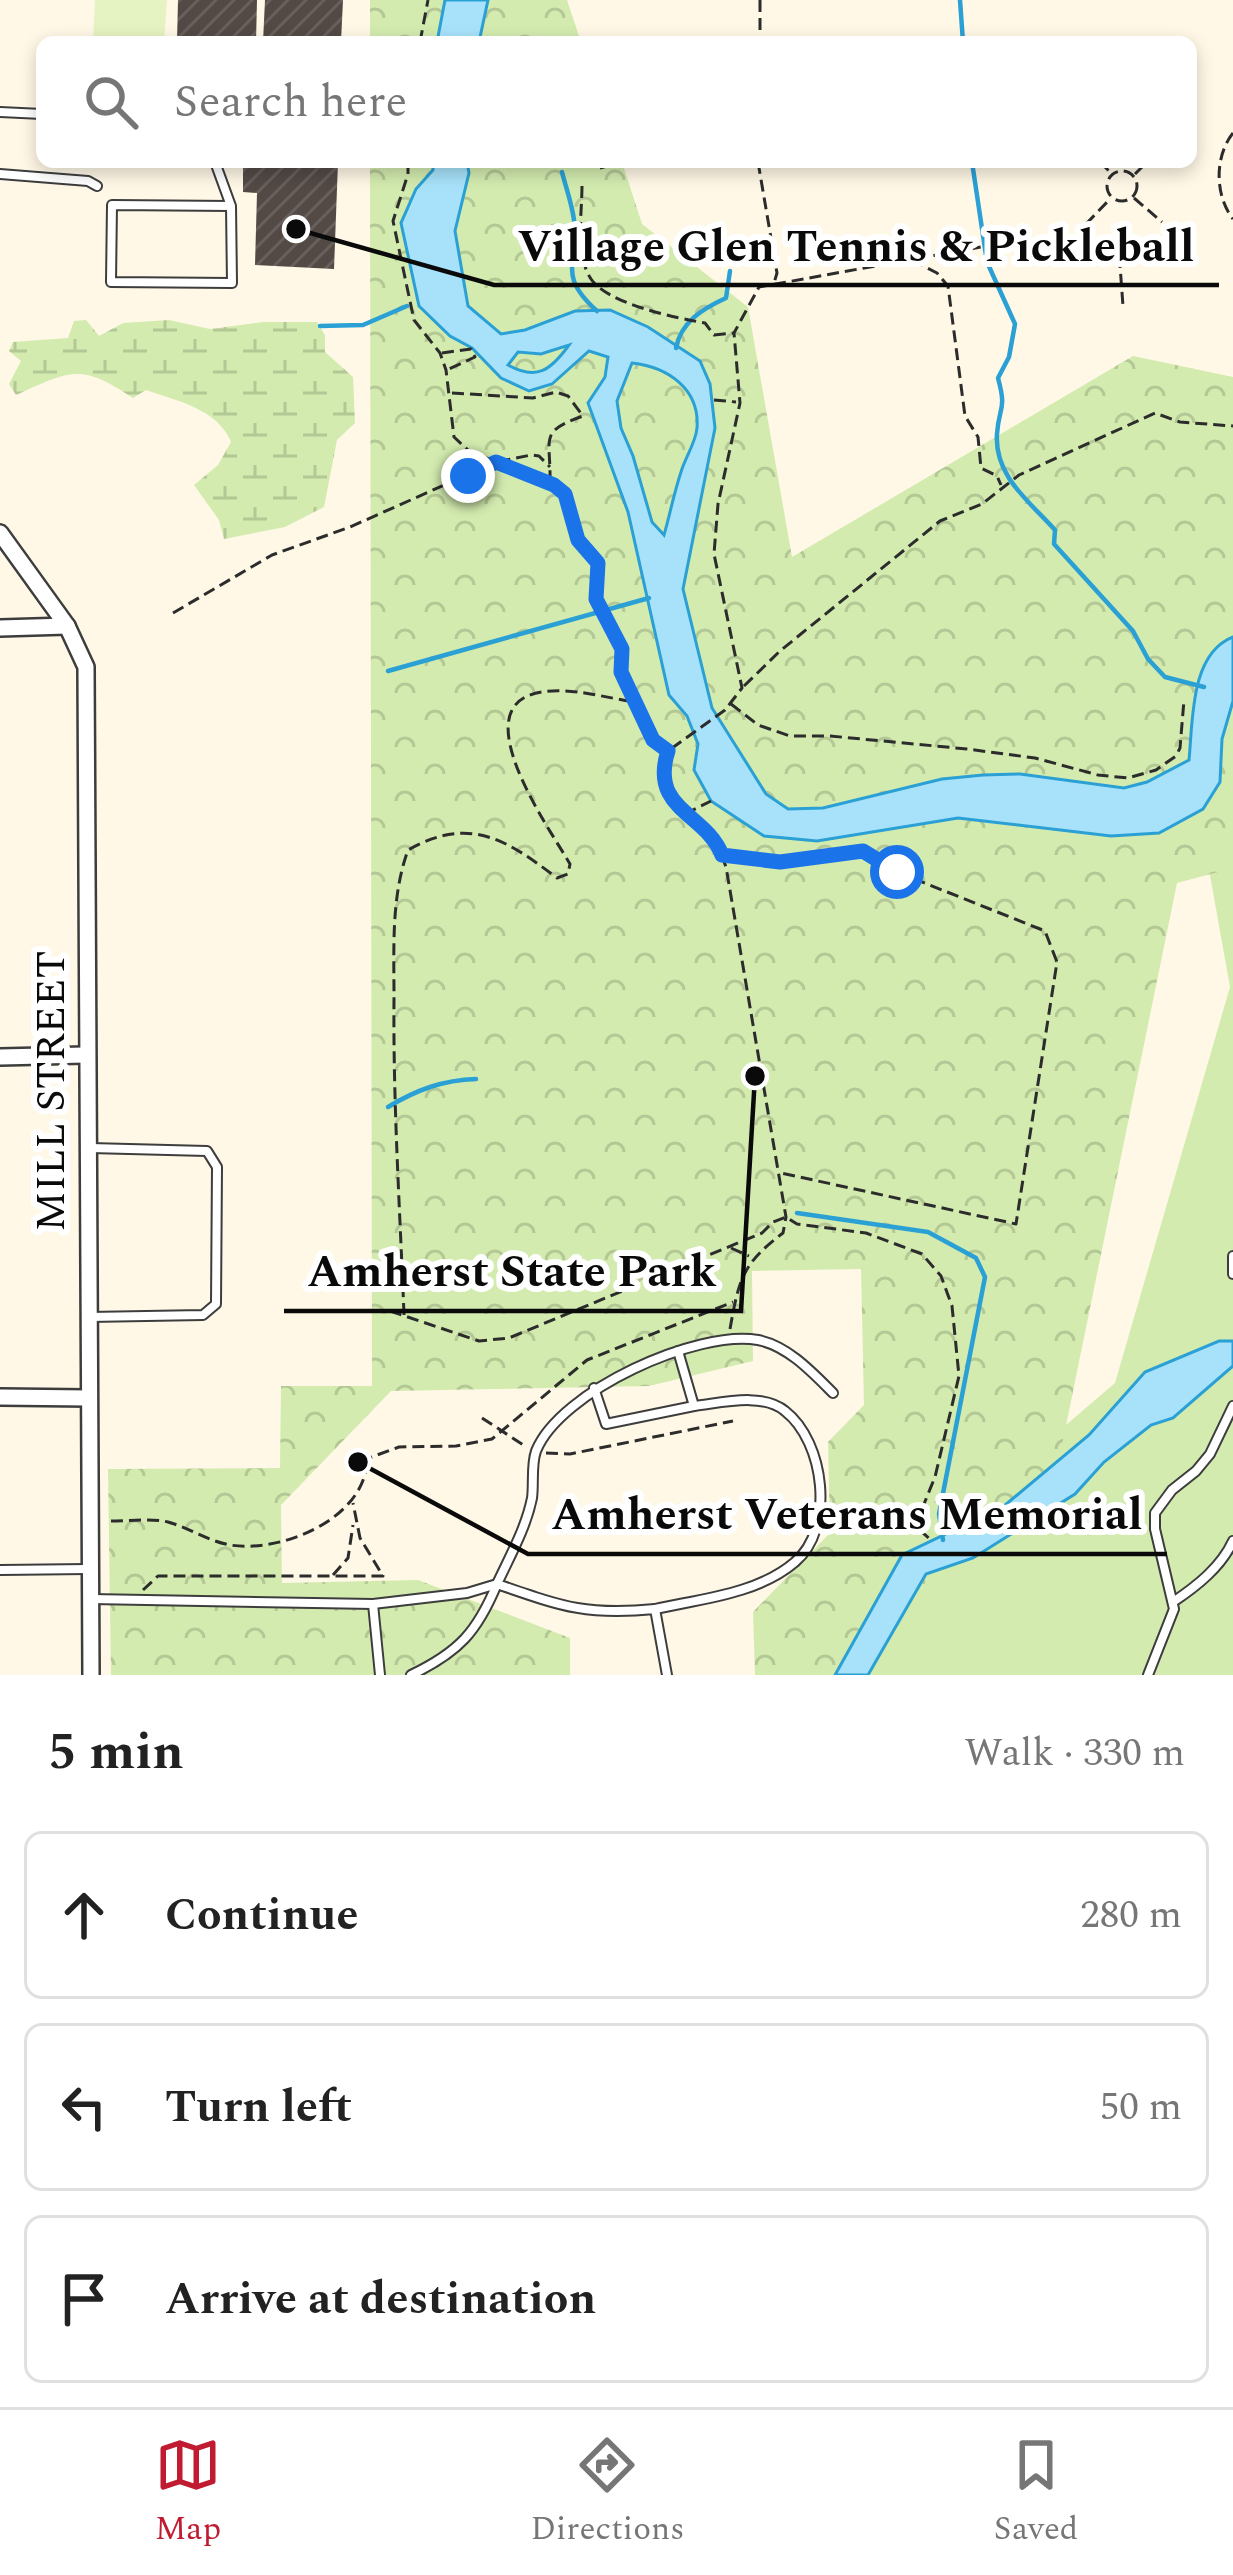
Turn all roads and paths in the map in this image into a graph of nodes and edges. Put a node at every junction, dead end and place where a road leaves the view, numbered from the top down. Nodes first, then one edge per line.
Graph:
1 (428, 0) edge
2 (760, 0) edge
3 (421, 36) edge
4 (760, 36) edge
5 (0, 112) edge
6 (36, 114) edge
7 (1233, 133) edge
8 (216, 168) edge
9 (408, 168) edge
10 (759, 168) edge
11 (1106, 168) edge
12 (1141, 168) edge
13 (1112, 174) junction
14 (0, 175) edge
15 (1133, 176) junction
16 (97, 186) dead end
17 (582, 186) dead end
18 (1111, 197) junction
19 (1133, 197) junction
20 (231, 206) junction
21 (1233, 219) edge
22 (1162, 222) dead end
23 (1086, 224) dead end
24 (1118, 238) dead end
25 (992, 245) dead end
26 (911, 260) junction
27 (774, 284) junction
28 (1123, 306) dead end
29 (734, 333) junction
30 (440, 353) junction
31 (446, 370) junction
32 (448, 393) junction
33 (714, 400) dead end
34 (740, 403) junction
35 (1233, 426) edge
36 (496, 462) junction
37 (550, 467) junction
38 (550, 484) junction
39 (1004, 486) junction
40 (0, 533) edge
41 (173, 613) dead end
42 (68, 626) junction
43 (0, 628) edge
44 (742, 688) junction
45 (1184, 700) dead end
46 (635, 702) junction
47 (730, 703) junction
48 (668, 751) junction
49 (711, 801) dead end
50 (684, 814) junction
51 (722, 855) junction
52 (86, 1055) junction
53 (0, 1057) edge
54 (86, 1148) junction
55 (778, 1172) junction
56 (786, 1217) junction
57 (728, 1247) junction
58 (1233, 1256) edge
59 (751, 1257) junction
60 (1233, 1274) edge
61 (735, 1301) junction
62 (390, 1311) dead end
63 (404, 1316) junction
64 (87, 1318) junction
65 (728, 1336) junction
66 (678, 1351) junction
67 (595, 1388) junction
68 (833, 1394) dead end
69 (0, 1397) edge
70 (88, 1398) junction
71 (694, 1406) junction
72 (1233, 1406) edge
73 (482, 1418) dead end
74 (733, 1421) dead end
75 (502, 1435) junction
76 (536, 1452) junction
77 (353, 1502) junction
78 (354, 1519) junction
79 (111, 1521) dead end
80 (931, 1540) dead end
81 (1233, 1541) edge
82 (90, 1569) junction
83 (0, 1570) edge
84 (331, 1576) junction
85 (497, 1584) junction
86 (140, 1593) dead end
87 (91, 1599) junction
88 (1173, 1602) junction
89 (373, 1604) junction
90 (655, 1609) junction
91 (91, 1675) edge
92 (380, 1675) edge
93 (411, 1675) edge
94 (667, 1675) edge
95 (1148, 1675) edge

1 - 3 path
2 - 4 path
5 - 6 lane
7 - 21 path
8 - 20 lane
9 - 30 path
10 - 27 path
11 - 13 path
12 - 15 path
13 - 15 path
13 - 18 path
14 - 16 lane
15 - 19 path
17 - 29 path
18 - 19 path
18 - 23 path
19 - 22 path
20 - 20 lane
24 - 28 path
25 - 26 path
26 - 27 path
26 - 39 path
27 - 29 path
29 - 34 path
30 - 31 path
30 - 31 path
31 - 32 path
32 - 36 path
32 - 37 path
33 - 34 path
34 - 44 path
35 - 39 path
36 - 37 path
36 - 38 path
36 - 41 path
37 - 38 path
38 - 46 path
39 - 44 path
40 - 42 street, MILL STREET
42 - 43 street
42 - 52 street, MILL STREET
44 - 47 path
45 - 47 path
46 - 48 path
46 - 63 path
47 - 48 path
48 - 50 path
49 - 50 path
50 - 51 path
51 - 55 path
51 - 55 path
52 - 53 street
52 - 54 street, MILL STREET
54 - 64 street, MILL STREET
54 - 64 lane
55 - 56 path
56 - 57 path
56 - 59 path
56 - 80 path
57 - 59 path
57 - 63 path
58 - 60 lane
59 - 61 path
61 - 65 path
61 - 75 path
62 - 63 path
64 - 70 street, MILL STREET
65 - 66 lane
65 - 68 lane
66 - 67 lane
66 - 71 lane
67 - 71 lane
67 - 76 lane
69 - 70 street
70 - 82 street, MILL STREET
71 - 90 lane
72 - 88 lane
73 - 75 path
74 - 76 path
75 - 76 path
75 - 77 path
76 - 85 lane
77 - 78 path
77 - 79 path
78 - 84 path
78 - 84 path
81 - 88 lane
82 - 83 lane
82 - 87 street, MILL STREET
84 - 86 path
85 - 89 lane
85 - 90 lane
85 - 93 lane
87 - 89 lane
87 - 91 street, MILL STREET
88 - 95 lane
89 - 92 lane
90 - 94 lane

